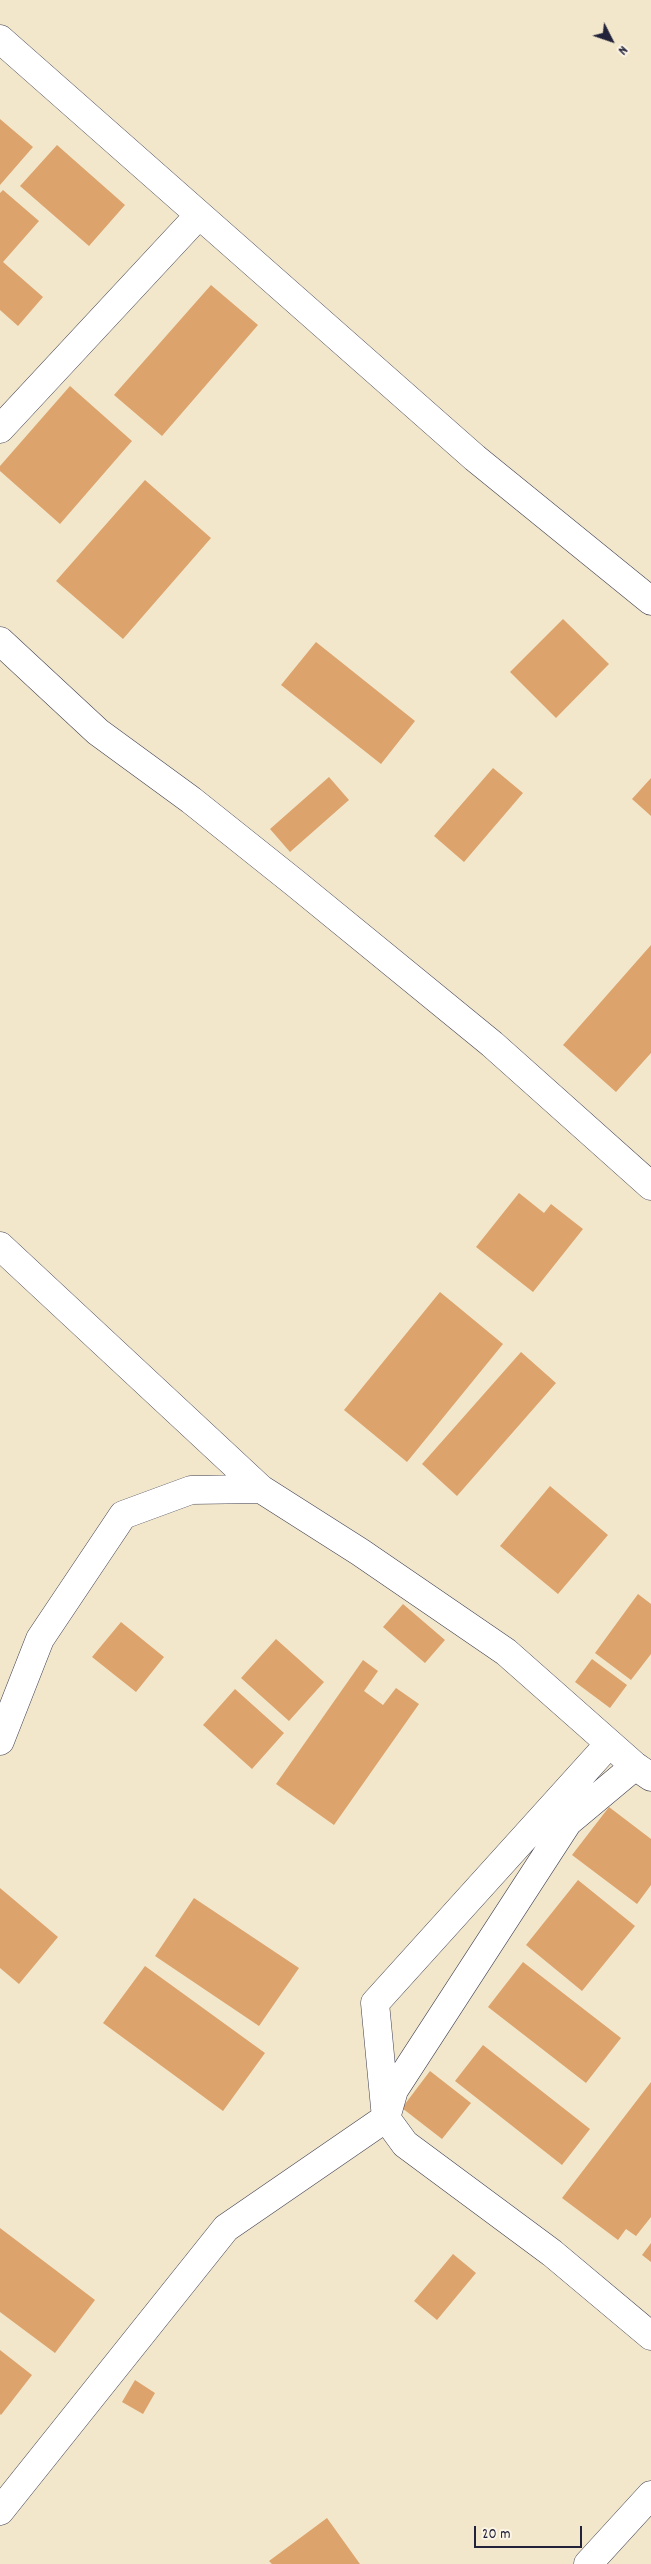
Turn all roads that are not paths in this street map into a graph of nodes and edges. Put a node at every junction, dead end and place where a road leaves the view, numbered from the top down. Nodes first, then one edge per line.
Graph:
1 (0, 39) edge
2 (199, 215) junction
3 (0, 429) edge
4 (651, 601) edge
5 (0, 641) edge
6 (651, 1186) edge
7 (0, 1246) edge
8 (261, 1490) junction
9 (0, 1741) edge
10 (609, 1744) junction
11 (643, 1772) edge
12 (386, 2118) junction
13 (651, 2336) edge
14 (651, 2495) edge
15 (0, 2511) edge
16 (588, 2564) edge

1 - 2 street
2 - 3 street
2 - 4 street
5 - 6 street
7 - 8 street
8 - 9 street
8 - 10 street
10 - 11 street
10 - 12 street
11 - 12 street
12 - 13 street
12 - 15 street
14 - 16 street

